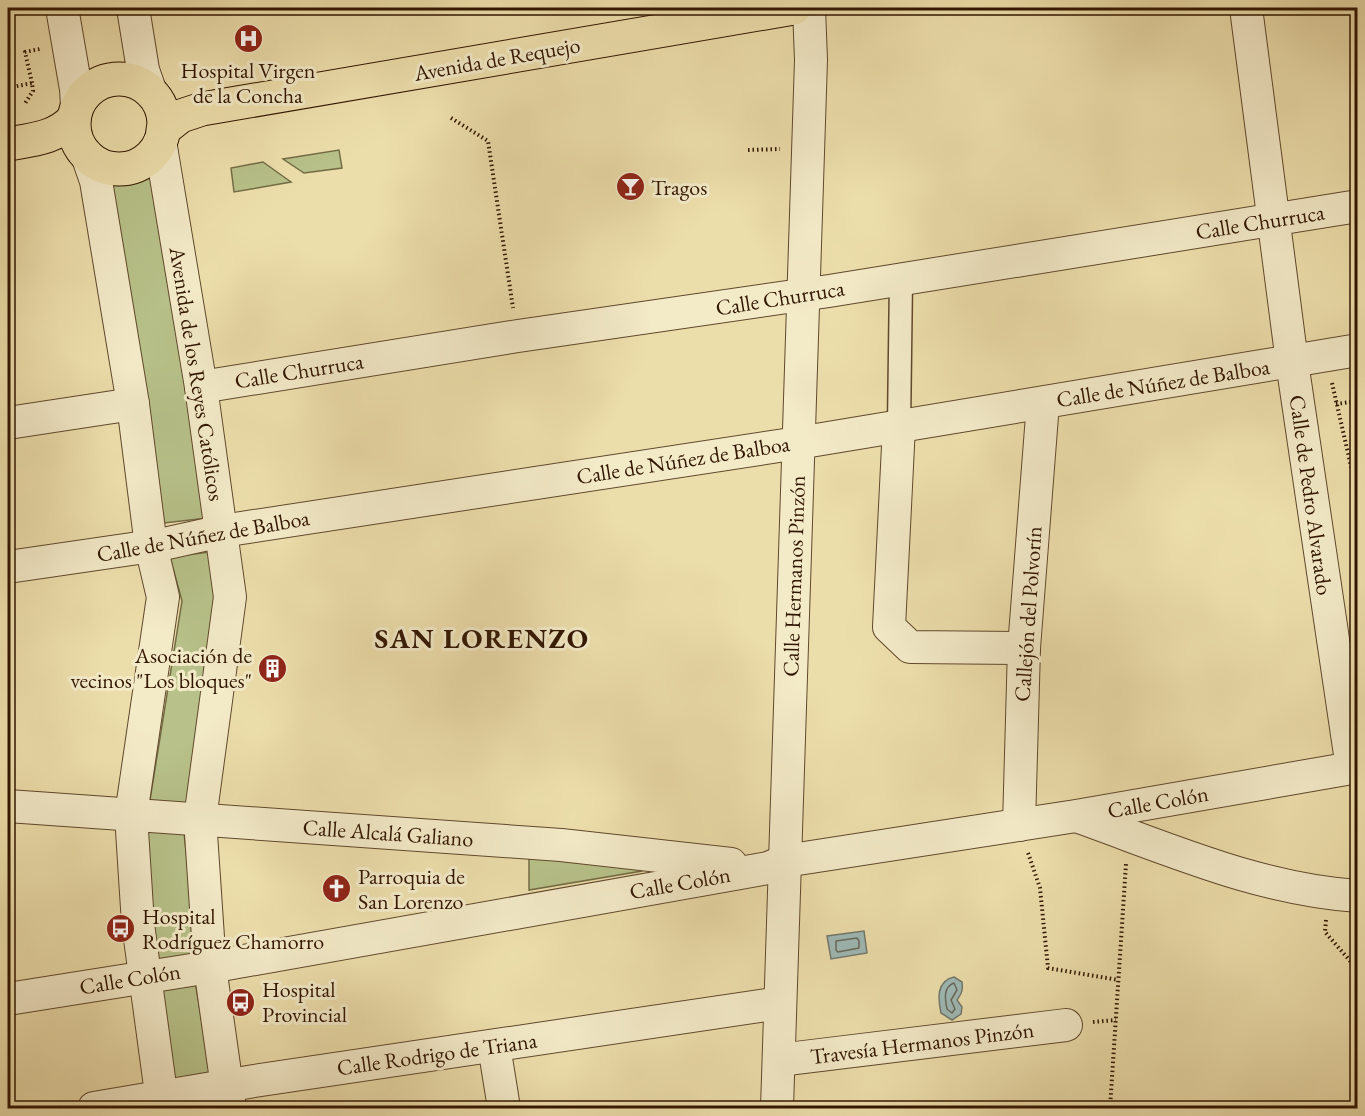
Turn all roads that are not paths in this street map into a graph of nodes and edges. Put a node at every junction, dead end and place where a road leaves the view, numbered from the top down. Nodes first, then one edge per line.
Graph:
1 (62, 8) edge
2 (133, 8) edge
3 (794, 8) edge
4 (809, 8) edge
5 (1246, 8) edge
6 (158, 116) junction
7 (80, 131) junction
8 (8, 144) edge
9 (1358, 206) edge
10 (1275, 220) junction
11 (901, 279) junction
12 (803, 295) junction
13 (1358, 350) edge
14 (1292, 362) junction
15 (201, 387) junction
16 (1043, 403) junction
17 (133, 404) junction
18 (8, 423) edge
19 (899, 426) junction
20 (798, 443) junction
21 (222, 531) junction
22 (151, 546) junction
23 (8, 567) edge
24 (1024, 648) junction
25 (1352, 768) joint
26 (8, 806) edge
27 (131, 815) junction
28 (1076, 816) junction
29 (200, 819) junction
30 (1019, 825) junction
31 (776, 865) junction
32 (1358, 897) edge
33 (210, 967) junction
34 (144, 976) junction
35 (8, 999) edge
36 (780, 1003) junction
37 (1066, 1025) dead end
38 (494, 1046) junction
39 (778, 1060) junction
40 (228, 1097) edge
41 (162, 1102) edge
42 (94, 1108) edge
43 (504, 1108) edge
44 (777, 1108) edge

1 - 7 street
2 - 6 street, Avenida de los Reyes Católicos
3 - 6 highway, Avenida de Requejo
4 - 12 street, Calle Hermanos Pinzón
5 - 10 street, Calle de Pedro Alvarado
6 - 7 highway
6 - 7 highway
6 - 15 street, Avenida de los Reyes Católicos
7 - 8 highway
7 - 17 street
9 - 10 street, Calle Churruca
10 - 11 street, Calle Churruca
10 - 14 street, Calle de Pedro Alvarado
11 - 12 street, Calle Churruca
11 - 19 street
12 - 15 street, Calle Churruca
12 - 20 street, Calle Hermanos Pinzón
13 - 14 street, Calle de Núñez de Balboa
14 - 16 street, Calle de Núñez de Balboa
14 - 25 street, Calle de Pedro Alvarado
15 - 21 street, Avenida de los Reyes Católicos
16 - 19 street, Calle de Núñez de Balboa
16 - 24 street, Callejón del Polvorín
17 - 18 street
17 - 22 street
19 - 20 street, Calle de Núñez de Balboa
19 - 24 street
20 - 21 street, Calle de Núñez de Balboa
20 - 31 street, Calle Hermanos Pinzón
21 - 22 street, Calle de Núñez de Balboa
21 - 29 street, Avenida de los Reyes Católicos
22 - 23 street, Calle de Núñez de Balboa
22 - 27 street
24 - 30 street, Callejón del Polvorín
25 - 28 street, Calle Colón
26 - 27 street, Calle Alcalá Galiano
27 - 29 street, Calle Alcalá Galiano
27 - 34 street
28 - 30 street, Calle Colón
28 - 32 street
29 - 31 street, Calle Alcalá Galiano
29 - 33 street, Avenida de los Reyes Católicos
30 - 31 street, Calle Colón
31 - 33 street, Calle Colón
31 - 36 street, Calle Hermanos Pinzón
33 - 34 street, Calle Colón
33 - 40 street, Avenida de los Reyes Católicos
34 - 35 street, Calle Colón
34 - 41 street
36 - 38 street, Calle Rodrigo de Triana
36 - 39 street, Calle Hermanos Pinzón
37 - 39 street, Travesía Hermanos Pinzón
38 - 40 street, Calle Rodrigo de Triana
38 - 43 street
39 - 44 street, Calle Hermanos Pinzón
40 - 41 street, Calle Rodrigo de Triana
41 - 42 street, Calle Rodrigo de Triana

